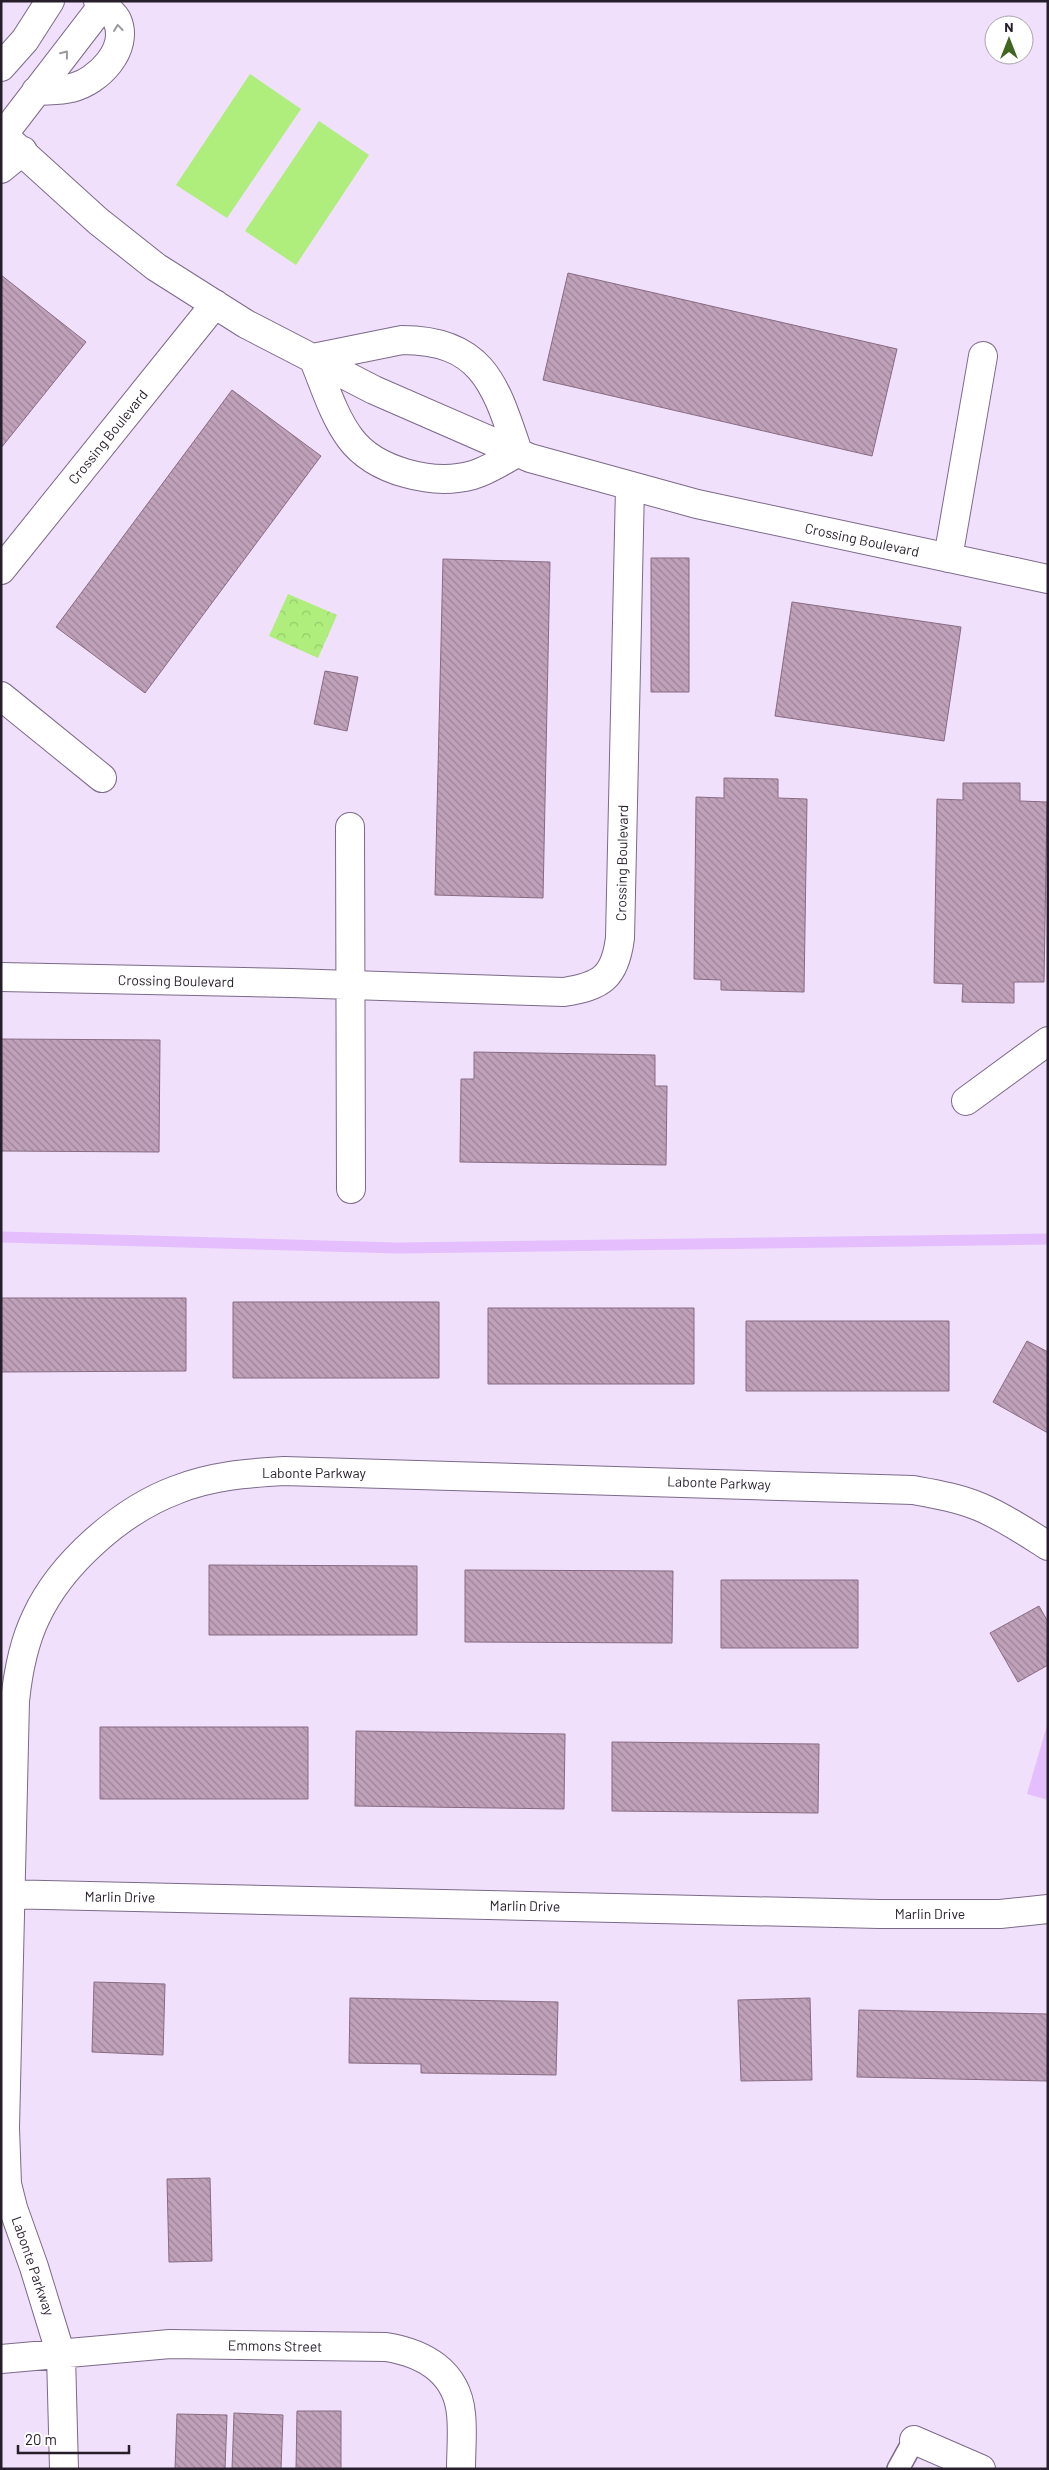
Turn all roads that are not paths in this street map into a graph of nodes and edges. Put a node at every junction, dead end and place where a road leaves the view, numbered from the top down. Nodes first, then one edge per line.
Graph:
1 (47, 3) edge
2 (102, 3) edge
3 (1, 67) edge
4 (36, 91) junction
5 (9, 139) edge
6 (1, 169) edge
7 (215, 304) junction
8 (983, 356) dead end
9 (313, 358) junction
10 (518, 452) junction
11 (630, 487) junction
12 (948, 558) junction
13 (1, 570) edge
14 (1048, 579) edge
15 (1, 696) edge
16 (102, 778) dead end
17 (350, 827) dead end
18 (1, 978) edge
19 (350, 985) junction
20 (1048, 1041) edge
21 (966, 1101) dead end
22 (351, 1189) dead end
23 (1048, 1546) edge
24 (6, 1894) edge
25 (1048, 1908) edge
26 (61, 2355) junction
27 (1, 2358) edge
28 (914, 2440) joint
29 (64, 2469) edge
30 (460, 2469) edge
31 (898, 2469) edge
32 (981, 2469) edge

1 - 3 street
4 -> 2 street
4 -> 2 street
4 - 5 street
5 - 6 street
5 - 7 street, Crossing Boulevard
7 - 9 street, Crossing Boulevard
7 - 13 street, Crossing Boulevard
8 - 12 street
9 - 10 street, Crossing Boulevard
9 - 10 street
9 - 10 street
10 - 11 street, Crossing Boulevard
11 - 12 street, Crossing Boulevard
11 - 19 street, Crossing Boulevard
12 - 14 street, Crossing Boulevard
15 - 16 street
17 - 19 street
18 - 19 street, Crossing Boulevard
19 - 22 street
20 - 21 street
23 - 24 street, Labonte Parkway
24 - 25 street, Marlin Drive
24 - 26 street, Labonte Parkway
26 - 27 street, Emmons Street
26 - 29 street, Labonte Parkway
26 - 30 street, Emmons Street
28 - 31 lane
28 - 32 street

